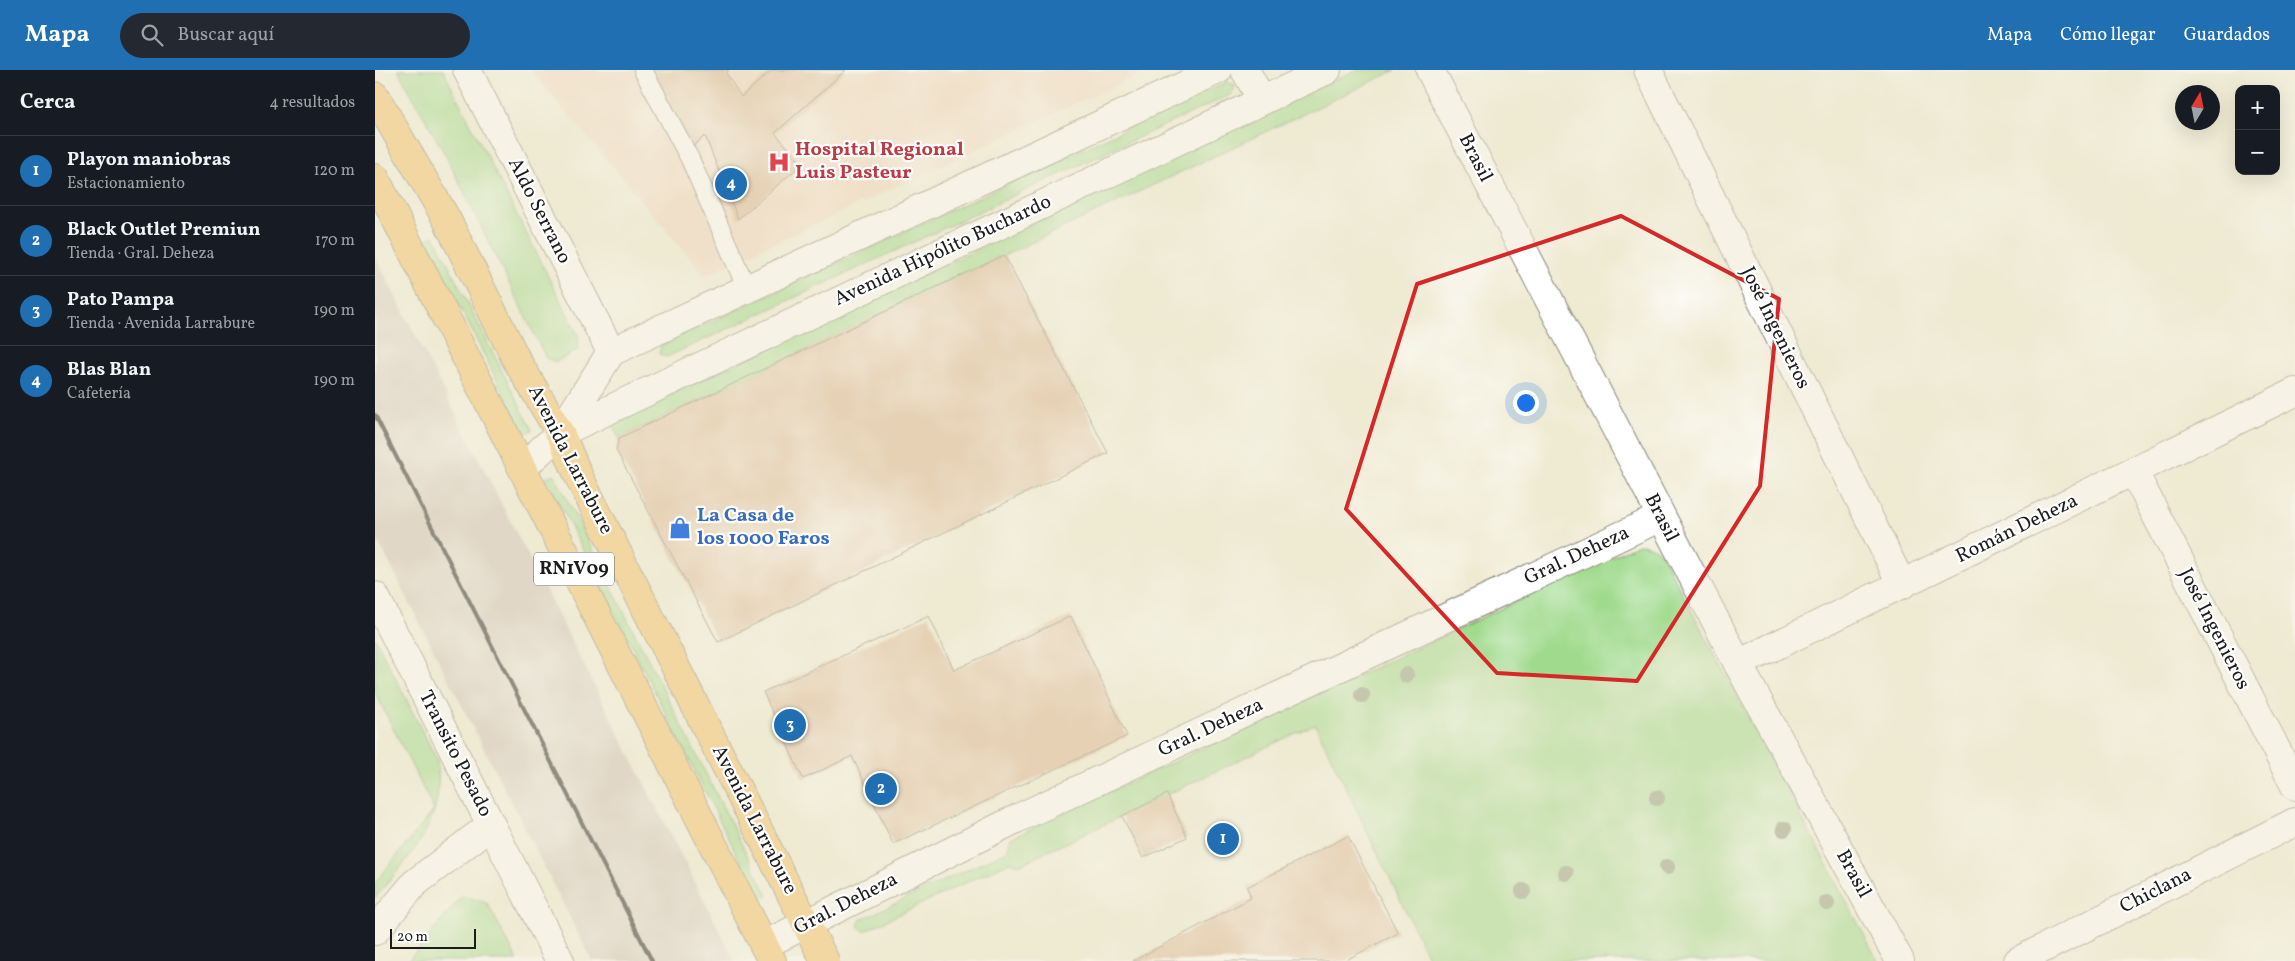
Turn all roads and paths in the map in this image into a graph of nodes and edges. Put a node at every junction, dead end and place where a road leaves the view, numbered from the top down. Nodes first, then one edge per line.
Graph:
1 (467, 70) edge
2 (643, 70) edge
3 (1218, 70) edge
4 (1245, 70) edge
5 (1327, 70) edge
6 (1430, 70) edge
7 (1648, 70) edge
8 (375, 96) edge
9 (1262, 100) junction
10 (375, 178) edge
11 (747, 289) junction
12 (611, 352) junction
13 (2295, 392) edge
14 (560, 433) junction
15 (523, 467) junction
16 (2134, 472) junction
17 (1661, 517) junction
18 (1902, 586) junction
19 (375, 596) edge
20 (1738, 664) junction
21 (2295, 786) edge
22 (2295, 822) edge
23 (491, 825) junction
24 (806, 924) junction
25 (375, 931) edge
26 (768, 953) edge
27 (560, 961) edge
28 (825, 961) edge
29 (1900, 961) edge
30 (2018, 961) edge

1 - 12 street, Aldo Serrano
2 - 11 lane
3 - 11 street
4 - 9 street
5 - 9 street, Avenida Hipólito Buchardo
6 - 17 street, Brasil
7 - 18 street, José Ingenieros
8 - 14 main road, Avenida Larrabure / RN1V09
9 - 14 street, Avenida Hipólito Buchardo
10 - 15 main road, RN1V09
11 - 12 street
12 - 14 street
13 - 16 street, Román Deheza
14 - 15 street
14 - 24 main road, Avenida Larrabure / RN1V09
15 - 26 main road, RN1V09
16 - 18 street, Román Deheza
16 - 21 street, José Ingenieros
17 - 20 street, Brasil
17 - 24 street, Gral. Deheza
18 - 20 street, Román Deheza
19 - 23 street, Transito Pesado
20 - 29 street, Brasil
22 - 30 street, Chiclana
23 - 25 street, Transito Pesado
23 - 27 street
24 - 26 street, Gral. Deheza
24 - 28 main road, Avenida Larrabure / RN1V09

